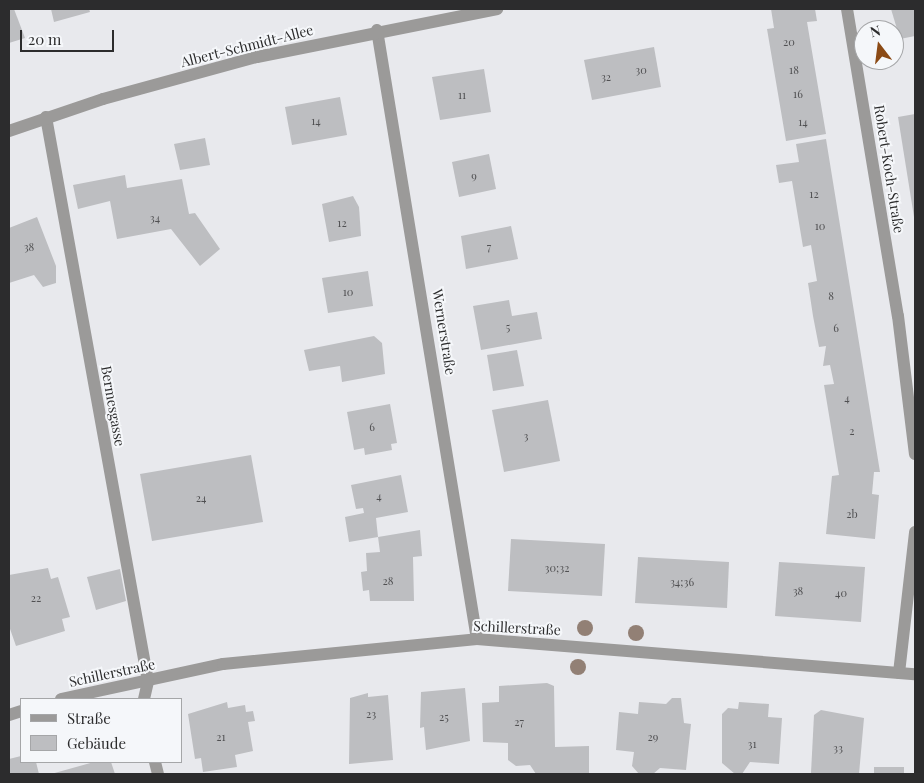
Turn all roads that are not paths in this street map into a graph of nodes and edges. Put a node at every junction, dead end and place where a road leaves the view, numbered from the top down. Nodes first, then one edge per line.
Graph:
1 (497, 9) edge
2 (847, 9) edge
3 (377, 30) junction
4 (46, 117) junction
5 (9, 131) edge
6 (915, 454) edge
7 (915, 532) edge
8 (477, 639) junction
9 (900, 673) junction
10 (915, 674) edge
11 (148, 681) junction
12 (66, 698) edge
13 (144, 698) edge

1 - 3 street, Albert-Schmidt-Allee
2 - 6 street, Robert-Koch-Straße
3 - 4 street, Albert-Schmidt-Allee
3 - 8 street, Wernerstraße
4 - 5 street, Albert-Schmidt-Allee
4 - 11 street, Bermesgasse
7 - 9 street
8 - 9 street, Schillerstraße
8 - 11 street, Schillerstraße
9 - 10 street, Schillerstraße
11 - 12 street, Schillerstraße
11 - 13 street, Bermesgasse

